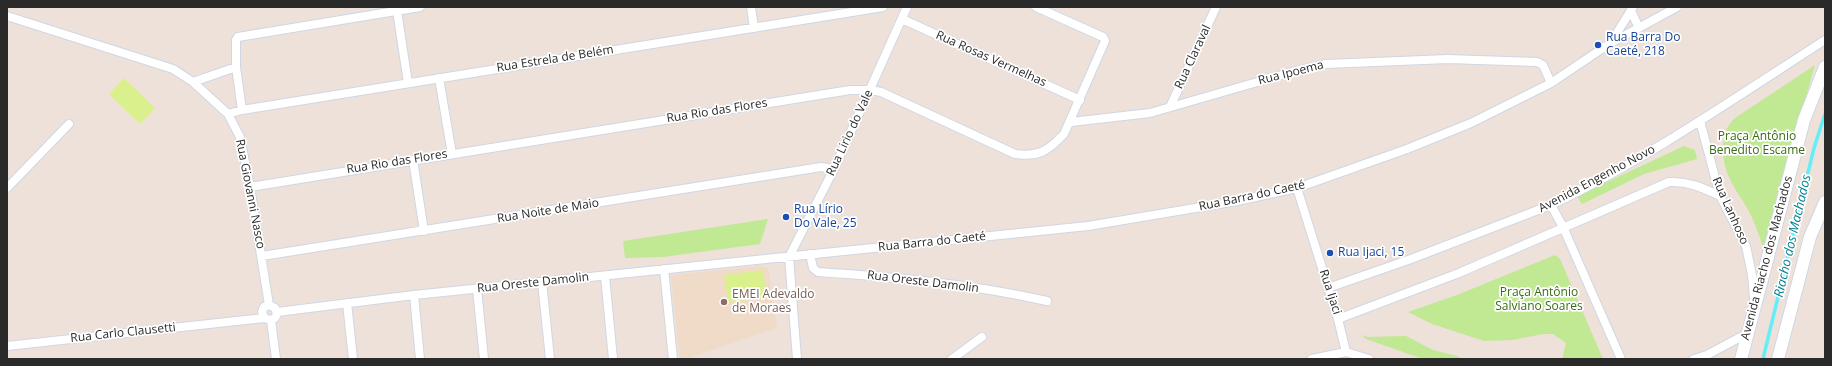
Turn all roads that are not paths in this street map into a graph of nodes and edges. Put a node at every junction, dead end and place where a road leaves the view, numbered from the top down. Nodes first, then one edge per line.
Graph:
1 (420, 7) edge
2 (751, 7) edge
3 (883, 7) edge
4 (907, 7) edge
5 (1036, 7) edge
6 (1216, 7) edge
7 (1677, 7) edge
8 (1632, 9) edge
9 (397, 11) junction
10 (7, 16) edge
11 (902, 19) junction
12 (754, 28) junction
13 (1639, 28) junction
14 (1825, 40) edge
15 (1610, 44) junction
16 (236, 67) junction
17 (1825, 67) edge
18 (439, 78) junction
19 (193, 82) junction
20 (408, 83) junction
21 (1552, 83) junction
22 (870, 90) junction
23 (1080, 100) junction
24 (1170, 107) junction
25 (242, 110) junction
26 (228, 114) junction
27 (1700, 121) junction
28 (1071, 122) junction
29 (69, 124) dead end
30 (452, 154) junction
31 (412, 160) junction
32 (834, 169) junction
33 (250, 187) junction
34 (7, 188) edge
35 (1297, 188) junction
36 (1720, 196) junction
37 (1825, 202) edge
38 (1551, 205) junction
39 (1563, 227) junction
40 (424, 231) junction
41 (810, 254) junction
42 (262, 256) junction
43 (789, 257) junction
44 (664, 269) junction
45 (605, 276) junction
46 (542, 282) junction
47 (1328, 288) junction
48 (477, 289) junction
49 (414, 295) junction
50 (1047, 301) dead end
51 (1755, 302) junction
52 (347, 303) junction
53 (267, 313) junction
54 (1338, 318) junction
55 (1748, 333) junction
56 (982, 337) dead end
57 (7, 346) edge
58 (1346, 352) junction
59 (1710, 357) edge
60 (276, 359) edge
61 (353, 359) edge
62 (420, 359) edge
63 (484, 359) edge
64 (550, 359) edge
65 (613, 359) edge
66 (673, 359) edge
67 (797, 359) edge
68 (952, 359) edge
69 (1312, 359) edge
70 (1369, 359) edge
71 (1621, 359) edge
72 (1694, 359) edge
73 (1741, 359) edge
74 (1778, 359) edge

1 - 9 street
2 - 12 street
3 - 12 street, Rua Estrela de Belém
4 - 11 street, Rua Lirio do Vale
5 - 23 street, Rua Rio das Flores
6 - 24 street, Rua Claraval
7 - 13 street, Rua Barra do Caeté
8 - 13 street
8 - 15 street
9 - 16 street
9 - 20 street
10 - 19 street, Rua Giovanni Nasco
11 - 22 street, Rua Lirio do Vale
11 - 23 street, Rua Rosas Vermelhas
12 - 18 street, Rua Estrela de Belém
13 - 15 street, Rua Barra do Caeté
14 - 27 street, Avenida Engenho Novo
15 - 21 street, Rua Barra do Caeté
16 - 19 street
16 - 25 street
17 - 51 street, Avenida Riacho dos Machados
18 - 20 street, Rua Estrela de Belém
18 - 30 street
19 - 26 street, Rua Giovanni Nasco
20 - 25 street, Rua Estrela de Belém
21 - 24 street, Rua Ipoema
21 - 35 street, Rua Barra do Caeté
22 - 28 street, Rua Rio das Flores
22 - 30 street, Rua Rio das Flores
22 - 32 street, Rua Lirio do Vale
23 - 28 street, Rua Rio das Flores
24 - 28 street, Rua Ipoema
25 - 26 street, Rua Estrela de Belém
26 - 33 street, Rua Giovanni Nasco
27 - 36 street, Rua Lanhoso
27 - 38 street, Avenida Engenho Novo
29 - 34 street
30 - 31 street, Rua Rio das Flores
31 - 33 street, Rua Rio das Flores
31 - 40 street
32 - 40 street, Rua Noite de Maio
32 - 43 street, Rua Lirio do Vale
33 - 42 street, Rua Giovanni Nasco
35 - 41 street, Rua Barra do Caeté
35 - 47 street, Rua Ijaci
36 - 39 street
36 - 51 street, Rua Lanhoso
37 - 74 street
38 - 39 street
38 - 47 street, Avenida Engenho Novo
39 - 54 street
39 - 71 street
40 - 42 street, Rua Noite de Maio
41 - 43 street, Rua Barra do Caeté
41 - 50 street, Rua Oreste Damolin
42 - 53 street, Rua Giovanni Nasco
43 - 44 street, Rua Oreste Damolin
43 - 67 street
44 - 45 street, Rua Oreste Damolin
44 - 66 street
45 - 46 street, Rua Oreste Damolin
45 - 65 street
46 - 48 street, Rua Oreste Damolin
46 - 64 street
47 - 54 street, Rua Ijaci
48 - 49 street, Rua Oreste Damolin
48 - 63 street
49 - 52 street, Rua Oreste Damolin
49 - 62 street
51 - 55 street, Avenida Riacho dos Machados
52 - 53 street, Rua Oreste Damolin
52 - 61 street
53 - 57 street, Rua Carlo Clausetti
53 - 60 street, Rua Giovanni Nasco
54 - 58 street, Rua Ijaci
55 - 59 street
55 - 73 street, Avenida Riacho dos Machados
56 - 68 street
58 - 69 street
58 - 70 street
59 - 72 street

